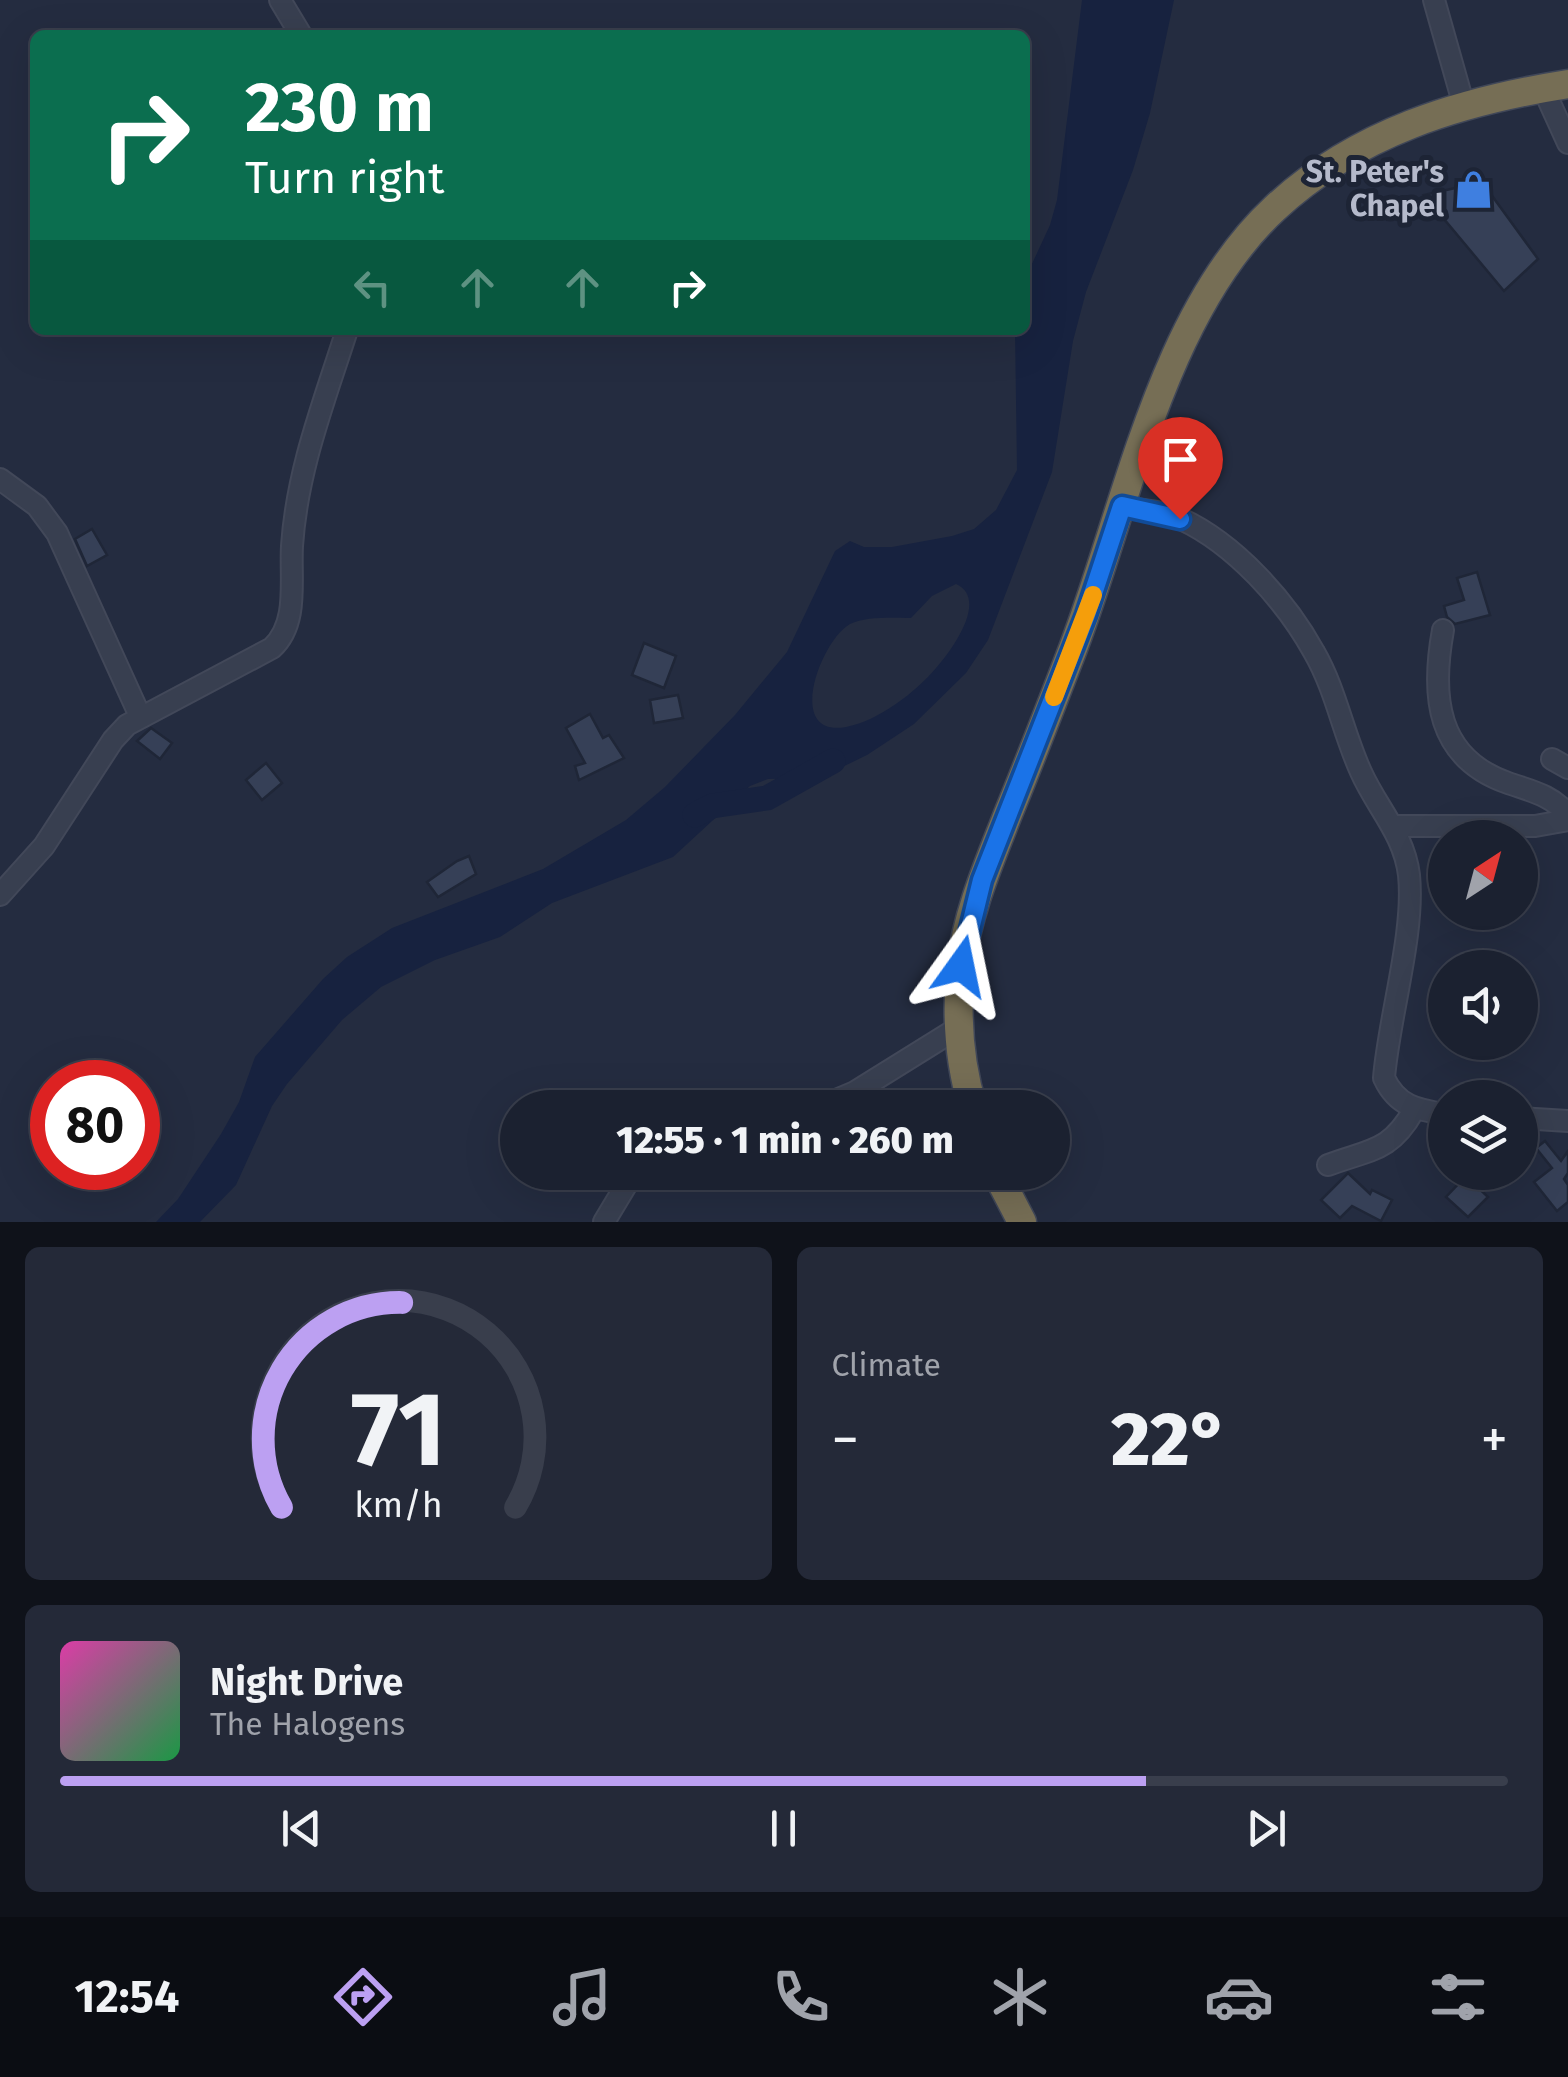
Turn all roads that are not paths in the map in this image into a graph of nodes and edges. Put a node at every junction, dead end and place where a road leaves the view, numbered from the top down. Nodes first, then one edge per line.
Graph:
1 (280, 0) edge
2 (1434, 0) edge
3 (298, 30) edge
4 (1556, 86) edge
5 (1464, 106) junction
6 (1568, 143) edge
7 (345, 335) edge
8 (0, 478) edge
9 (1122, 506) junction
10 (1442, 630) dead end
11 (140, 716) junction
12 (1568, 817) edge
13 (1394, 826) junction
14 (0, 894) edge
15 (961, 1026) junction
16 (858, 1090) edge
17 (969, 1090) edge
18 (1414, 1110) junction
19 (1428, 1112) edge
20 (1538, 1119) edge
21 (1568, 1121) edge
22 (1328, 1165) dead end
23 (623, 1190) edge
24 (1005, 1190) edge
25 (604, 1222) edge
26 (1022, 1222) edge

1 - 3 street
2 - 5 street
4 - 5 highway
4 - 6 street
5 - 9 highway
7 - 11 street
8 - 11 street
9 - 13 street
9 - 15 highway
10 - 12 street
11 - 14 street
12 - 13 street
13 - 18 street
15 - 16 street
15 - 17 highway
18 - 19 street
18 - 22 street
20 - 21 street
23 - 25 street
24 - 26 highway

